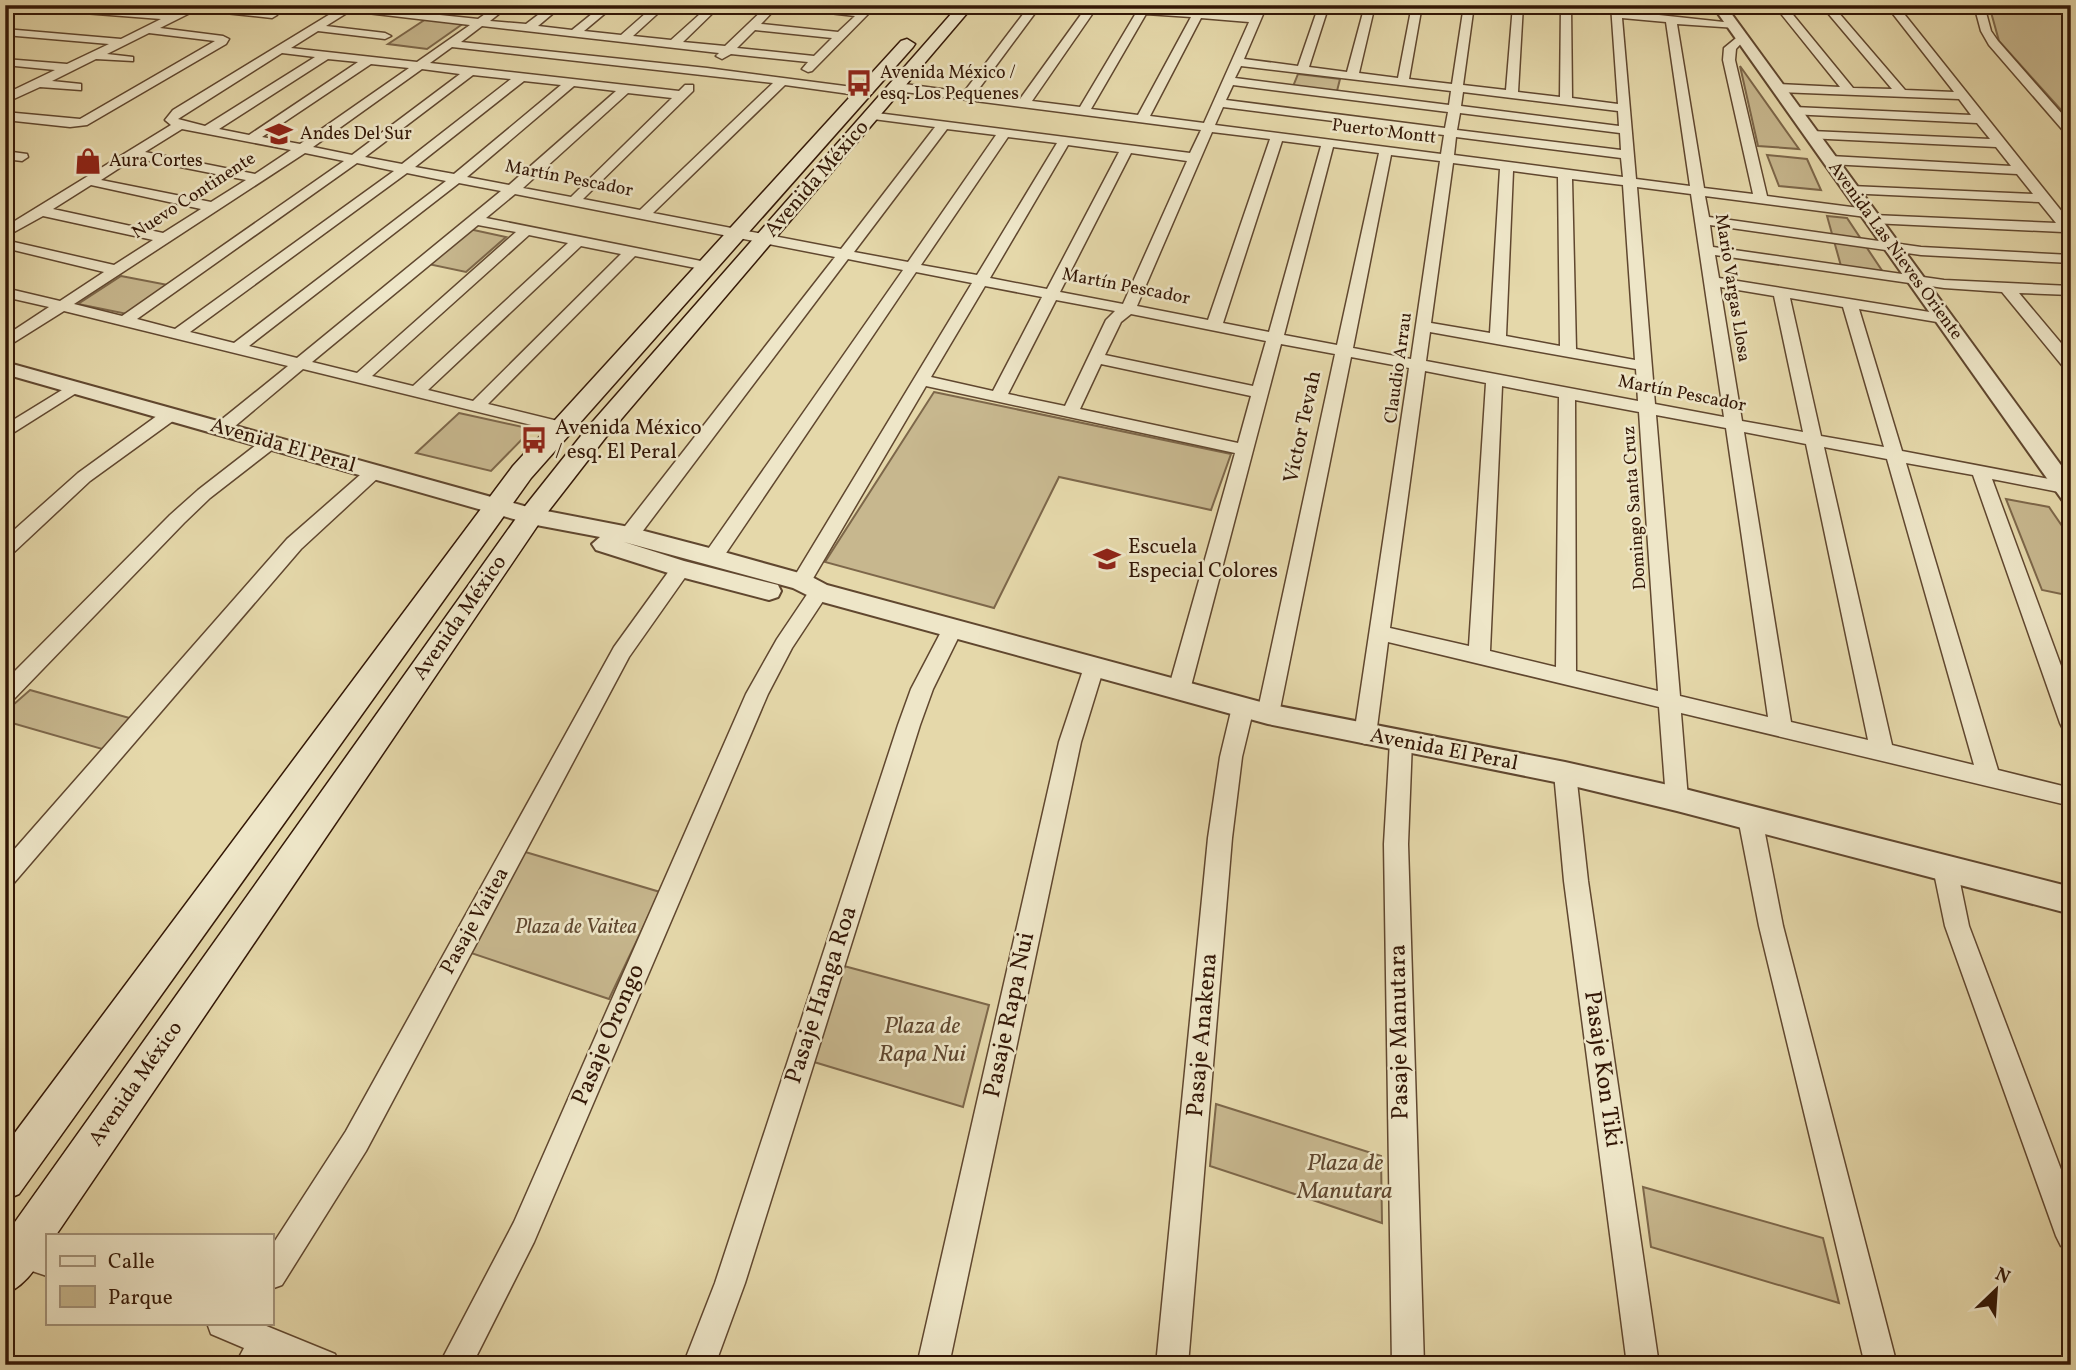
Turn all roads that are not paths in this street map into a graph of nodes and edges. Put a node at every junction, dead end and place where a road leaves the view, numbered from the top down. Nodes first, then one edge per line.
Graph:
1 (19, 5) edge
2 (403, 5) edge
3 (451, 5) edge
4 (505, 5) edge
5 (558, 5) edge
6 (610, 5) edge
7 (662, 5) edge
8 (716, 5) edge
9 (774, 5) edge
10 (786, 5) edge
11 (942, 5) edge
12 (967, 5) edge
13 (1036, 5) edge
14 (1076, 5) edge
15 (1262, 5) edge
16 (1324, 5) edge
17 (1370, 5) edge
18 (1418, 5) edge
19 (1469, 5) edge
20 (1518, 5) edge
21 (1566, 5) edge
22 (1718, 5) edge
23 (1779, 5) edge
24 (1826, 5) edge
25 (1891, 5) edge
26 (1979, 5) edge
27 (197, 6) edge
28 (1092, 6) edge
29 (351, 7) edge
30 (868, 9) edge
31 (1616, 9) edge
32 (1143, 10) junction
33 (391, 13) junction
34 (272, 15) dead end
35 (1198, 15) junction
36 (173, 18) junction
37 (433, 18) junction
38 (1256, 19) junction
39 (1671, 19) junction
40 (480, 23) junction
41 (753, 26) junction
42 (316, 28) junction
43 (528, 28) junction
44 (148, 30) junction
45 (5, 32) edge
46 (1737, 32) junction
47 (575, 33) junction
48 (385, 36) dead end
49 (841, 36) junction
50 (624, 38) junction
51 (122, 42) junction
52 (675, 43) junction
53 (450, 44) junction
54 (729, 49) junction
55 (281, 50) junction
56 (326, 55) junction
57 (94, 56) junction
58 (128, 59) dead end
59 (369, 60) junction
60 (817, 60) junction
61 (5, 62) edge
62 (1237, 62) junction
63 (419, 65) junction
64 (69, 68) junction
65 (1302, 70) junction
66 (471, 71) junction
67 (707, 71) junction
68 (1352, 76) junction
69 (521, 77) junction
70 (1228, 81) junction
71 (788, 82) junction
72 (1403, 82) junction
73 (38, 83) junction
74 (572, 83) junction
75 (77, 87) dead end
76 (897, 87) junction
77 (1457, 88) junction
78 (1778, 88) junction
79 (625, 89) junction
80 (1849, 91) junction
81 (864, 92) junction
82 (1512, 94) junction
83 (1902, 94) junction
84 (682, 95) junction
85 (8, 96) edge
86 (967, 96) junction
87 (1963, 96) junction
88 (1566, 101) junction
89 (1024, 103) junction
90 (1219, 103) junction
91 (1623, 108) junction
92 (1454, 109) junction
93 (1084, 111) junction
94 (1794, 111) junction
95 (873, 115) junction
96 (5, 116) edge
97 (1142, 119) junction
98 (1981, 119) junction
99 (944, 124) junction
100 (180, 125) junction
101 (1208, 127) junction
102 (208, 130) junction
103 (1625, 130) junction
104 (1005, 132) junction
105 (1451, 132) junction
106 (2071, 132) edge
107 (1811, 135) junction
108 (1277, 136) junction
109 (251, 139) junction
110 (1065, 141) junction
111 (1328, 143) junction
112 (2000, 143) junction
113 (302, 149) junction
114 (1127, 149) junction
115 (1386, 150) junction
116 (133, 154) junction
117 (5, 155) edge
118 (1627, 155) junction
119 (22, 157) dead end
120 (1195, 158) junction
121 (1448, 158) junction
122 (353, 159) junction
123 (1830, 160) junction
124 (1507, 166) junction
125 (404, 169) junction
126 (2021, 170) junction
127 (1565, 173) junction
128 (257, 178) junction
129 (456, 179) junction
130 (89, 181) junction
131 (1629, 182) junction
132 (510, 189) junction
133 (1697, 190) junction
134 (1851, 190) junction
135 (2043, 198) junction
136 (1761, 199) junction
137 (573, 202) junction
138 (213, 207) junction
139 (41, 211) junction
140 (643, 215) junction
141 (1869, 216) junction
142 (474, 220) junction
143 (1702, 220) junction
144 (527, 230) junction
145 (2069, 231) edge
146 (5, 233) edge
147 (736, 233) junction
148 (165, 238) junction
149 (765, 239) junction
150 (578, 241) junction
151 (5, 244) edge
152 (1892, 247) junction
153 (1707, 250) junction
154 (632, 251) junction
155 (844, 254) junction
156 (2071, 259) edge
157 (706, 266) junction
158 (912, 268) junction
159 (116, 271) junction
160 (1916, 280) junction
161 (981, 281) junction
162 (1711, 281) junction
163 (2007, 288) junction
164 (2071, 291) edge
165 (5, 292) edge
166 (1781, 292) junction
167 (1051, 295) junction
168 (1850, 303) junction
169 (61, 306) junction
170 (1128, 309) junction
171 (1943, 318) junction
172 (125, 321) junction
173 (1214, 326) junction
174 (1424, 326) junction
175 (178, 334) junction
176 (1276, 338) junction
177 (1498, 339) junction
178 (5, 343) edge
179 (237, 348) junction
180 (1344, 351) junction
181 (1568, 352) junction
182 (1096, 358) junction
183 (299, 364) junction
184 (1418, 365) junction
185 (1643, 366) junction
186 (2071, 366) edge
187 (5, 368) edge
188 (360, 379) junction
189 (921, 380) junction
190 (1494, 380) junction
191 (75, 387) junction
192 (416, 392) junction
193 (1261, 393) junction
194 (1567, 393) junction
195 (998, 397) junction
196 (476, 407) junction
197 (1647, 408) junction
198 (1070, 412) junction
199 (171, 414) junction
200 (1734, 425) junction
201 (560, 427) junction
202 (222, 428) junction
203 (5, 433) edge
204 (1813, 440) junction
205 (271, 442) junction
206 (1245, 450) junction
207 (1895, 455) junction
208 (1980, 471) junction
209 (374, 472) junction
210 (2068, 492) edge
211 (496, 506) junction
212 (546, 520) junction
213 (629, 535) junction
214 (5, 549) edge
215 (713, 557) junction
216 (681, 569) junction
217 (810, 587) junction
218 (953, 628) junction
219 (1381, 633) junction
220 (1479, 656) junction
221 (1094, 667) junction
222 (1566, 677) junction
223 (1179, 690) junction
224 (5, 695) edge
225 (1670, 701) junction
226 (1256, 710) junction
227 (2071, 723) edge
228 (1781, 728) junction
229 (1365, 736) junction
230 (1401, 741) junction
231 (1882, 752) junction
232 (1565, 773) junction
233 (1989, 778) junction
234 (2071, 797) edge
235 (1677, 799) junction
236 (1750, 818) junction
237 (1945, 868) junction
238 (5, 877) edge
239 (2071, 901) edge
240 (5, 1180) edge
241 (2071, 1236) edge
242 (19, 1259) edge
243 (273, 1271) edge
244 (231, 1324) edge
245 (259, 1353) edge
246 (324, 1365) edge
247 (455, 1365) edge
248 (699, 1365) edge
249 (933, 1365) edge
250 (1172, 1365) edge
251 (1408, 1365) edge
252 (1643, 1365) edge
253 (1881, 1365) edge

1 - 36 street
2 - 33 street
3 - 37 street
4 - 40 street, Nuevo Continente
5 - 43 street
6 - 47 street
7 - 50 street
8 - 52 street
9 - 41 street
10 - 30 street
11 - 81 main road, Avenida México
12 - 76 main road, Avenida México
13 - 86 street
14 - 28 street
15 - 38 street
16 - 65 street
17 - 68 street
18 - 72 street
19 - 77 street, Claudio Arrau
20 - 82 street
21 - 88 street
22 - 46 street, Avenida Las Nieves Oriente
23 - 80 street
24 - 83 street
25 - 87 street
26 - 106 street
27 - 34 street
27 - 36 street
28 - 32 street
28 - 89 street
29 - 33 street
29 - 42 street
30 - 49 street
31 - 39 street
31 - 91 street, Domingo Santa Cruz
32 - 35 street
32 - 93 street
33 - 37 street
35 - 38 street
35 - 97 street
36 - 44 street
37 - 40 street
38 - 62 street
39 - 46 street
39 - 133 street, Mario Vargas Llosa
40 - 43 street
40 - 53 street, Nuevo Continente
41 - 49 street
41 - 54 street
42 - 48 street
42 - 55 street
43 - 47 street
44 - 51 street
44 - 96 street
45 - 51 street
46 - 78 street, Avenida Las Nieves Oriente
46 - 136 street
47 - 50 street
49 - 60 street
50 - 52 street
51 - 57 street
52 - 54 street
53 - 63 street, Nuevo Continente
53 - 67 street
54 - 60 street
54 - 67 street
55 - 56 street
55 - 100 street
56 - 59 street
56 - 102 street
57 - 58 street
57 - 64 street
59 - 63 street
59 - 109 street
60 - 71 street
61 - 64 street
62 - 65 street
62 - 70 street
63 - 66 street
63 - 113 street, Nuevo Continente
64 - 73 street
65 - 68 street
66 - 69 street
66 - 122 street
67 - 71 street
67 - 84 street
68 - 72 street
69 - 74 street
69 - 125 street
70 - 90 street
70 - 92 street
71 - 81 street
71 - 140 street
72 - 77 street
73 - 75 street
73 - 85 street
74 - 79 street
74 - 129 street
76 - 86 street, Puerto Montt
76 - 95 main road, Avenida México
77 - 82 street
77 - 92 street, Claudio Arrau
78 - 80 street
78 - 94 street, Avenida Las Nieves Oriente
79 - 84 street
79 - 132 street
80 - 83 street
81 - 147 main road, Avenida México
82 - 88 street
83 - 87 street
84 - 137 street
86 - 89 street, Puerto Montt
87 - 98 street
88 - 91 street
89 - 93 street, Puerto Montt
90 - 101 street
90 - 105 street
91 - 103 street, Domingo Santa Cruz
92 - 103 street
92 - 105 street, Claudio Arrau
93 - 97 street, Puerto Montt
94 - 98 street
94 - 107 street, Avenida Las Nieves Oriente
95 - 99 street
95 - 149 main road, Avenida México
97 - 101 street, Puerto Montt
98 - 112 street
99 - 104 street
99 - 155 street
100 - 102 street, Martín Pescador
100 - 116 street
101 - 108 street, Puerto Montt
101 - 120 street
102 - 109 street, Martín Pescador
103 - 118 street, Domingo Santa Cruz
104 - 110 street
104 - 158 street
105 - 118 street
105 - 121 street, Claudio Arrau
107 - 112 street
107 - 123 street, Avenida Las Nieves Oriente
108 - 111 street, Puerto Montt
108 - 173 street
109 - 113 street, Martín Pescador
110 - 114 street
110 - 161 street, Pasaje Orongo
111 - 115 street, Puerto Montt
111 - 176 street
112 - 126 street
113 - 122 street, Martín Pescador
113 - 128 street, Nuevo Continente
114 - 120 street
114 - 167 street
115 - 121 street, Puerto Montt
115 - 180 street, Víctor Tevah
116 - 128 street
116 - 130 street
117 - 119 street
118 - 131 street, Domingo Santa Cruz
120 - 170 street
121 - 124 street, Puerto Montt
121 - 174 street, Claudio Arrau
122 - 125 street, Martín Pescador
122 - 172 street
123 - 126 street
123 - 134 street, Avenida Las Nieves Oriente
124 - 127 street, Puerto Montt
124 - 177 street
125 - 129 street, Martín Pescador
125 - 175 street
126 - 135 street
127 - 131 street, Puerto Montt
127 - 181 street
128 - 138 street, Nuevo Continente
129 - 132 street, Martín Pescador
129 - 179 street
130 - 138 street
130 - 139 street
131 - 133 street, Puerto Montt
131 - 185 street, Domingo Santa Cruz
132 - 137 street, Martín Pescador
132 - 142 street
133 - 136 street, Puerto Montt
133 - 143 street, Mario Vargas Llosa
134 - 135 street
134 - 141 street, Avenida Las Nieves Oriente
135 - 145 street
136 - 141 street, Puerto Montt
137 - 140 street, Martín Pescador
138 - 148 street, Nuevo Continente
139 - 146 street
139 - 148 street
140 - 147 street, Martín Pescador
141 - 145 street, Puerto Montt
141 - 152 street, Avenida Las Nieves Oriente
142 - 144 street
142 - 183 street
143 - 152 street
143 - 153 street, Mario Vargas Llosa
144 - 150 street
144 - 188 street
147 - 149 street, Martín Pescador
147 - 157 main road, Avenida México
148 - 159 street, Nuevo Continente
149 - 155 street, Martín Pescador
149 - 212 main road, Avenida México
150 - 154 street
150 - 192 street
151 - 159 street
152 - 156 street
152 - 160 street, Avenida Las Nieves Oriente
153 - 160 street
153 - 162 street, Mario Vargas Llosa
154 - 157 street
154 - 196 street
155 - 158 street, Martín Pescador
155 - 213 street
157 - 201 main road, Avenida México
158 - 161 street, Martín Pescador
158 - 215 street
159 - 169 street, Nuevo Continente
160 - 163 street
160 - 171 street, Avenida Las Nieves Oriente
161 - 167 street, Martín Pescador
161 - 189 street, Pasaje Orongo
162 - 166 street
162 - 200 street, Mario Vargas Llosa
163 - 164 street
163 - 186 street
165 - 169 street
166 - 168 street
166 - 204 street
167 - 170 street, Martín Pescador
167 - 195 street
168 - 171 street
168 - 207 street
169 - 172 street
169 - 178 street, Nuevo Continente
170 - 173 street, Martín Pescador
170 - 182 street
171 - 210 street, Avenida Las Nieves Oriente
172 - 175 street
173 - 176 street, Martín Pescador
174 - 177 street
174 - 184 street, Claudio Arrau
175 - 179 street
176 - 180 street, Martín Pescador
176 - 193 street
177 - 181 street
179 - 183 street
180 - 184 street, Martín Pescador
180 - 226 street, Víctor Tevah
181 - 185 street
182 - 193 street
182 - 198 street
183 - 188 street
183 - 202 street
184 - 190 street, Martín Pescador
184 - 219 street, Claudio Arrau
185 - 197 street, Domingo Santa Cruz
187 - 191 street, Avenida El Peral
188 - 192 street
189 - 195 street
189 - 217 street, Pasaje Orongo
190 - 194 street, Martín Pescador
190 - 220 street
191 - 199 street, Avenida El Peral
191 - 203 street
192 - 196 street
193 - 206 street
194 - 197 street, Martín Pescador
194 - 222 street
195 - 198 street
196 - 201 street
197 - 200 street, Martín Pescador
197 - 225 street, Domingo Santa Cruz
198 - 206 street
199 - 202 street, Avenida El Peral
199 - 214 street
200 - 204 street, Martín Pescador
200 - 228 street, Mario Vargas Llosa
201 - 211 main road, Avenida México
202 - 205 street, Avenida El Peral
204 - 207 street, Martín Pescador
204 - 231 street
205 - 209 street, Avenida El Peral
205 - 224 street
206 - 223 street
207 - 208 street, Martín Pescador
207 - 233 street
208 - 210 street, Martín Pescador
208 - 227 street
209 - 211 street, Avenida El Peral
209 - 238 street
211 - 212 street, Avenida El Peral
211 - 240 main road, Avenida México
212 - 213 street, Avenida El Peral
212 - 216 street, Avenida El Peral
212 - 242 main road, Avenida México
213 - 215 street, Avenida El Peral
215 - 217 street, Avenida El Peral
216 - 217 street, Avenida El Peral
216 - 243 street, Pasaje Vaitea
217 - 218 street, Avenida El Peral
217 - 247 street, Pasaje Orongo
218 - 221 street, Avenida El Peral
218 - 248 street, Pasaje Hanga Roa
219 - 220 street
219 - 229 street, Claudio Arrau
220 - 222 street
221 - 223 street, Avenida El Peral
221 - 249 street, Pasaje Rapa Nui
222 - 225 street
223 - 226 street, Avenida El Peral
225 - 228 street
225 - 235 street, Domingo Santa Cruz
226 - 229 street, Avenida El Peral
226 - 250 street, Pasaje Anakena
228 - 231 street
229 - 230 street, Avenida El Peral
230 - 232 street, Avenida El Peral
230 - 251 street, Pasaje Manutara
231 - 233 street
232 - 235 street, Avenida El Peral
232 - 252 street, Pasaje Kon Tiki
233 - 234 street
235 - 236 street, Avenida El Peral
236 - 237 street, Avenida El Peral
236 - 253 street
237 - 239 street, Avenida El Peral
237 - 241 street
244 - 245 street
245 - 246 street

